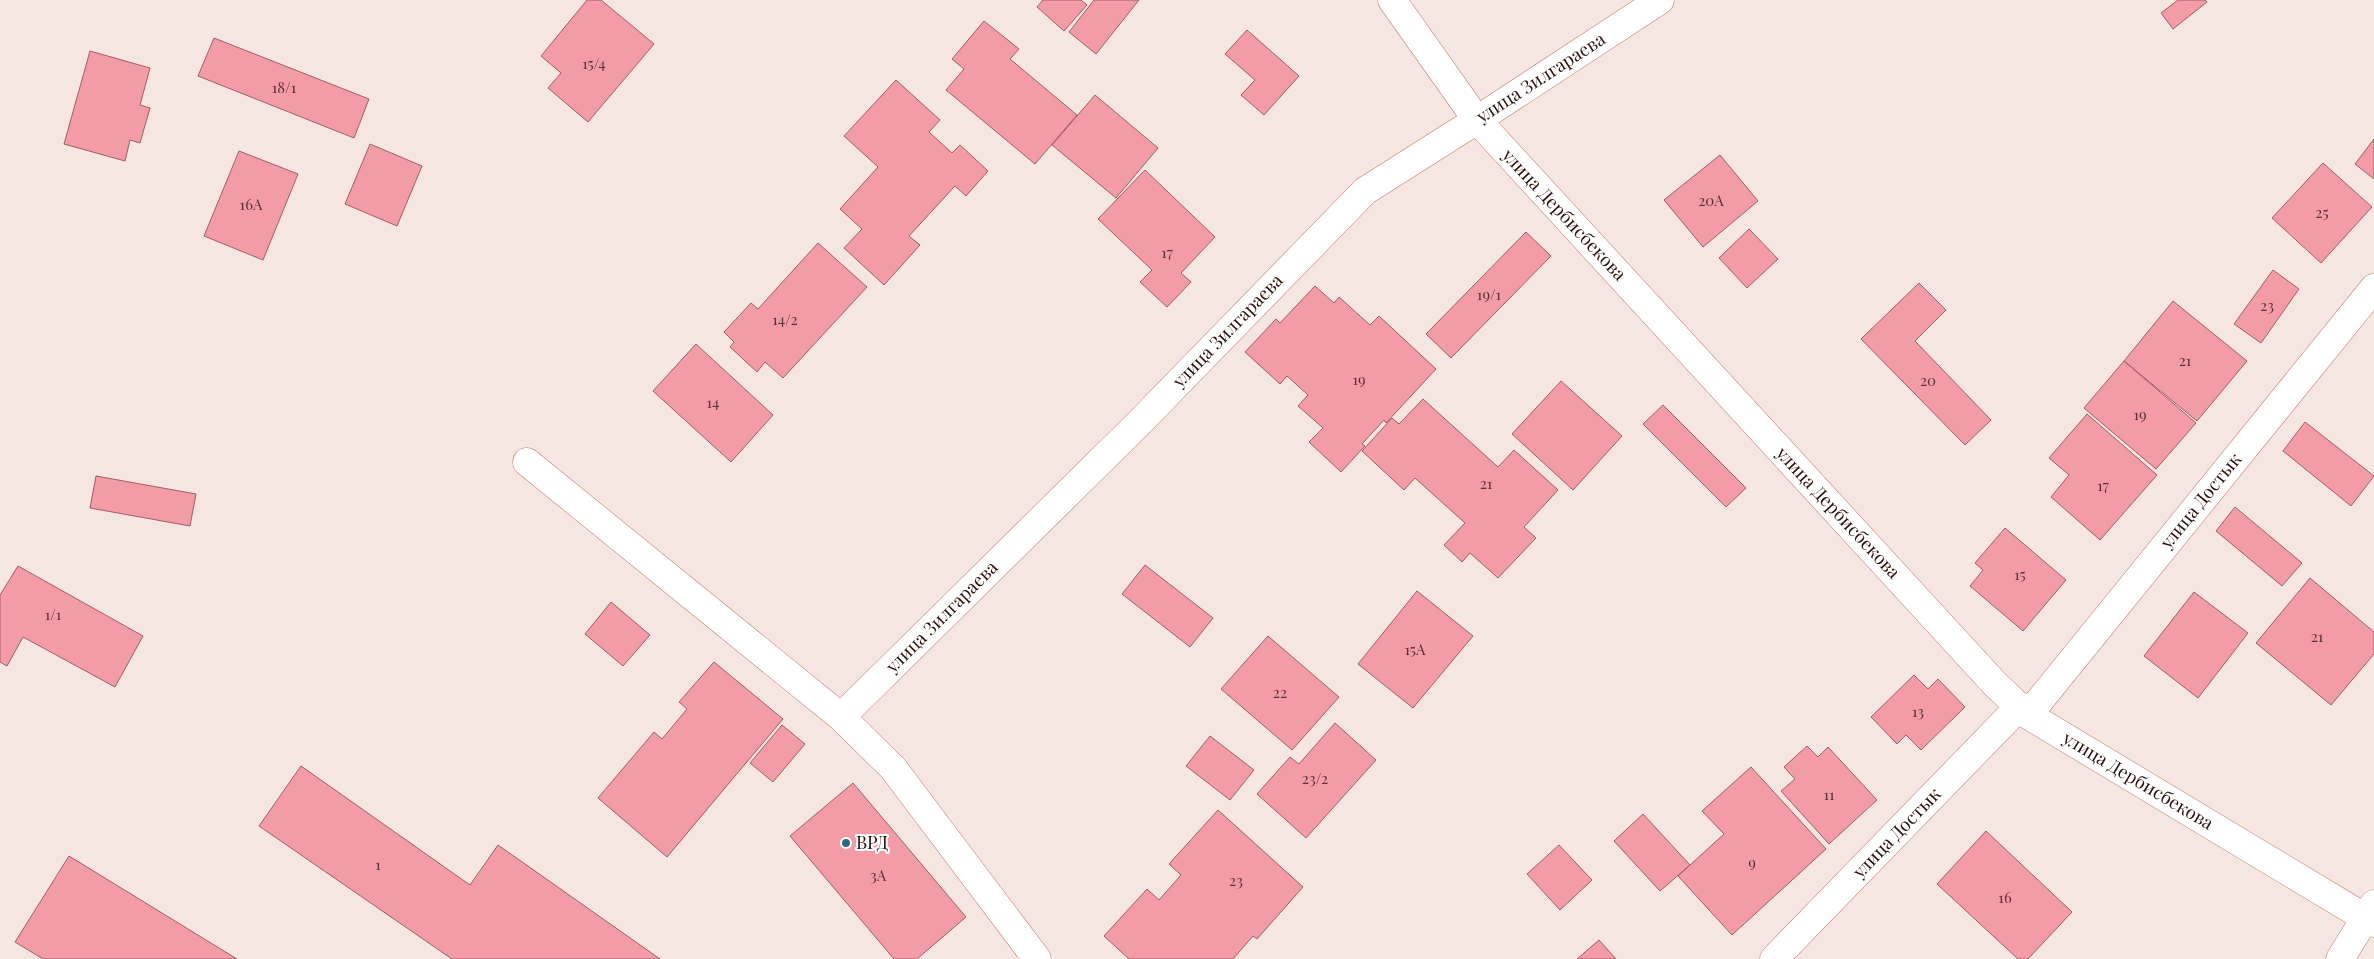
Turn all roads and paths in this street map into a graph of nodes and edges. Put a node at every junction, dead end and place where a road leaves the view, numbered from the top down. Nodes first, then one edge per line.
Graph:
1 (1392, 0) edge
2 (1660, 0) edge
3 (1477, 120) junction
4 (2374, 288) edge
5 (527, 462) dead end
6 (2024, 711) junction
7 (841, 717) junction
8 (2371, 915) edge
9 (1037, 959) edge
10 (1774, 959) edge
11 (2340, 959) edge

1 - 3 street, улица Дербисбекова
2 - 3 street, улица Зилгараева
3 - 6 street, улица Дербисбекова
3 - 7 street, улица Зилгараева
4 - 6 street, улица Достык
5 - 7 street
6 - 8 street, улица Дербисбекова
6 - 10 street, улица Достык
7 - 9 street
8 - 11 street

